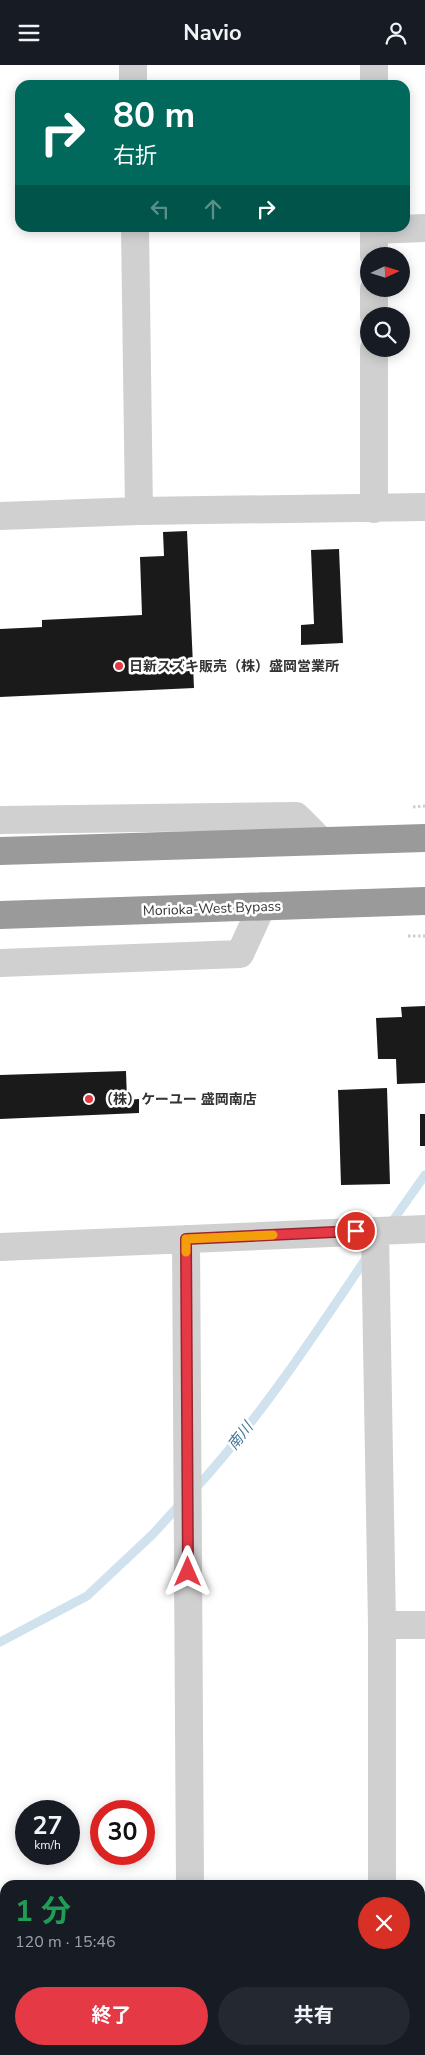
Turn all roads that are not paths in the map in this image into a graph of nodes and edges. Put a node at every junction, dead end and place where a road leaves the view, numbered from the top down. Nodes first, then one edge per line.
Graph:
1 (133, 65) edge
2 (374, 65) edge
3 (133, 80) edge
4 (374, 80) edge
5 (425, 228) edge
6 (410, 231) edge
7 (135, 232) edge
8 (405, 232) edge
9 (374, 238) edge
10 (374, 357) edge
11 (425, 507) edge
12 (374, 509) junction
13 (139, 511) junction
14 (0, 516) edge
15 (0, 820) edge
16 (425, 838) edge
17 (321, 841) junction
18 (0, 851) edge
19 (425, 901) edge
20 (262, 906) junction
21 (0, 915) edge
22 (0, 963) edge
23 (425, 1229) edge
24 (374, 1231) junction
25 (186, 1239) junction
26 (0, 1247) edge
27 (382, 1625) junction
28 (425, 1625) edge
29 (190, 1880) edge
30 (382, 1880) edge

1 - 3 street
2 - 4 street
5 - 6 street
7 - 13 street
8 - 9 street
10 - 12 street
11 - 12 street
12 - 13 street
13 - 14 street
15 - 17 street
16 - 17 highway
17 - 18 highway
19 - 20 highway, Morioka-West Bypass
20 - 21 highway, Morioka-West Bypass
20 - 22 street
23 - 24 street
24 - 25 street
24 - 27 street
25 - 26 street
25 - 29 street
27 - 28 street
27 - 30 street

